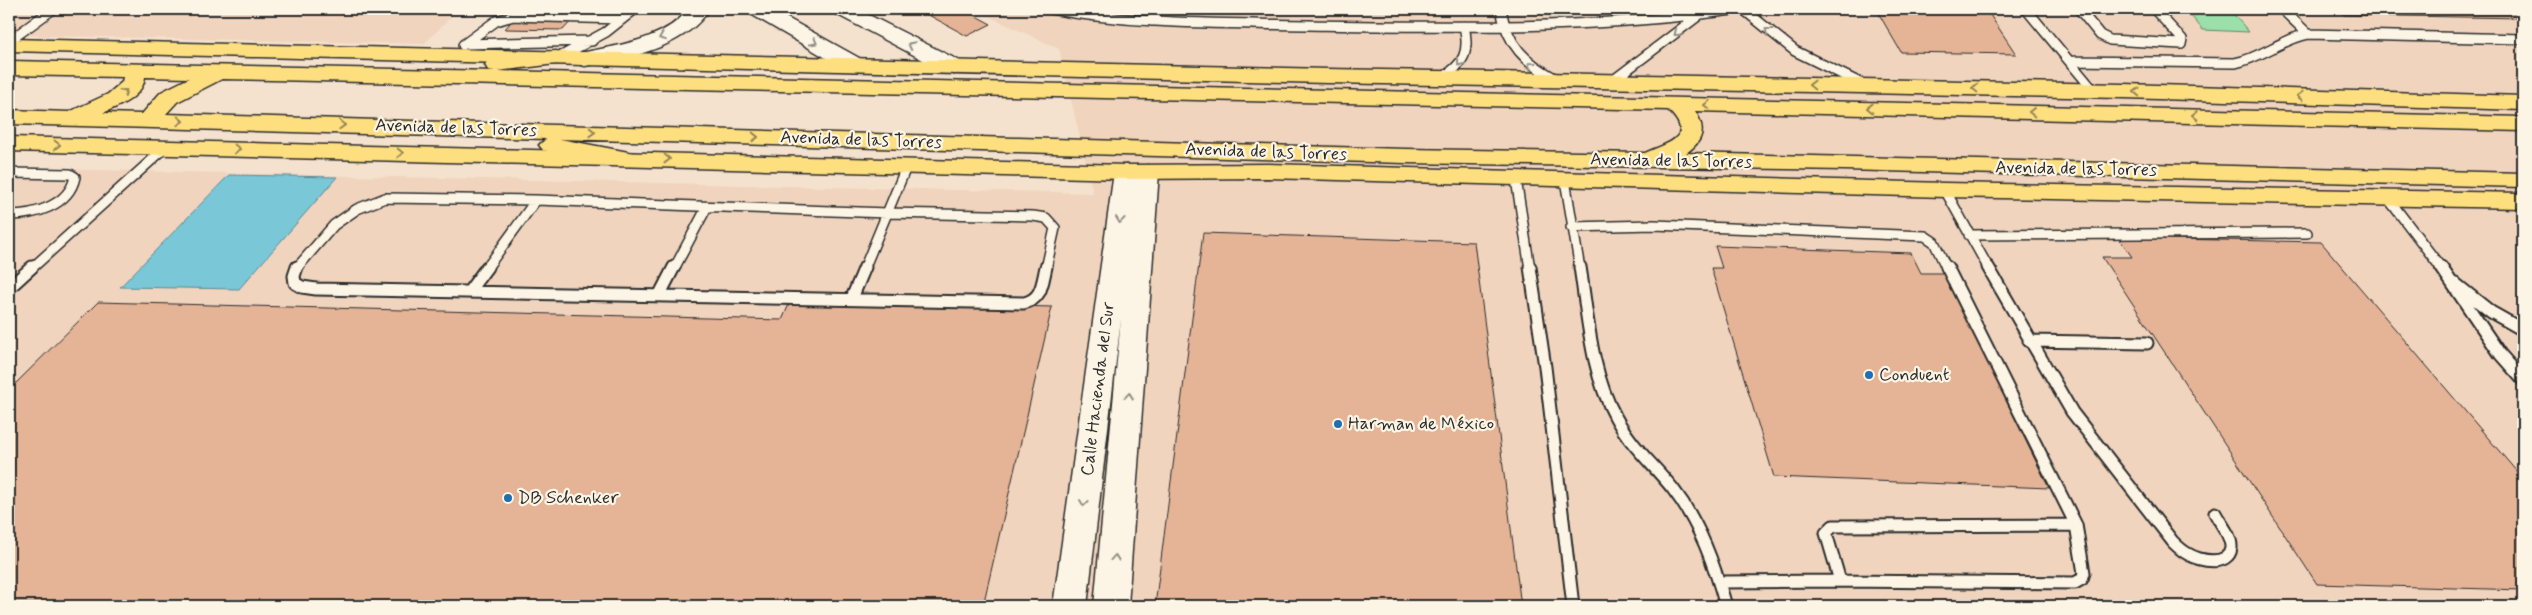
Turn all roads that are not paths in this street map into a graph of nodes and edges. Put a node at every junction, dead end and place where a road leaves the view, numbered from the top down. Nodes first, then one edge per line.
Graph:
1 (53, 9) edge
2 (536, 9) edge
3 (635, 9) edge
4 (700, 9) edge
5 (756, 9) edge
6 (800, 9) edge
7 (841, 9) edge
8 (1051, 9) edge
9 (1095, 9) edge
10 (1121, 9) edge
11 (1159, 9) edge
12 (1501, 9) edge
13 (1738, 9) edge
14 (1743, 9) edge
15 (2026, 9) edge
16 (2079, 9) edge
17 (2154, 9) edge
18 (2282, 9) edge
19 (510, 16) junction
20 (1699, 16) junction
21 (1092, 17) junction
22 (622, 19) junction
23 (776, 20) junction
24 (1123, 20) junction
25 (1151, 21) junction
26 (1503, 25) junction
27 (1464, 26) junction
28 (2308, 34) junction
29 (2523, 39) edge
30 (9, 43) edge
31 (2174, 44) junction
32 (458, 50) junction
33 (588, 50) junction
34 (556, 58) junction
35 (2070, 60) junction
36 (2189, 62) junction
37 (853, 64) junction
38 (954, 67) junction
39 (9, 68) edge
40 (135, 70) junction
41 (220, 73) junction
42 (380, 77) junction
43 (1559, 80) junction
44 (1611, 82) junction
45 (1868, 86) junction
46 (1443, 88) junction
47 (2094, 91) junction
48 (2523, 102) edge
49 (1675, 104) junction
50 (2523, 107) edge
51 (2219, 116) junction
52 (9, 117) edge
53 (68, 118) junction
54 (149, 120) junction
55 (2523, 124) edge
56 (456, 128) junction
57 (9, 144) edge
58 (165, 148) junction
59 (1406, 156) junction
60 (630, 158) junction
61 (1640, 160) junction
62 (907, 165) junction
63 (2038, 168) junction
64 (1268, 171) junction
65 (1137, 172) junction
66 (9, 173) edge
67 (2338, 176) junction
68 (1516, 179) junction
69 (1565, 180) junction
70 (2523, 180) edge
71 (1945, 190) junction
72 (2055, 191) junction
73 (2523, 191) edge
74 (2387, 197) junction
75 (536, 200) junction
76 (2523, 201) edge
77 (707, 207) junction
78 (887, 214) junction
79 (9, 215) edge
80 (1571, 227) junction
81 (2307, 233) dead end
82 (1969, 235) junction
83 (2448, 277) junction
84 (9, 288) edge
85 (470, 290) junction
86 (660, 294) junction
87 (852, 298) junction
88 (2523, 330) edge
89 (2029, 341) junction
90 (2147, 344) dead end
91 (2523, 380) edge
92 (2215, 513) dead end
93 (2076, 525) junction
94 (1840, 580) junction
95 (1720, 582) junction
96 (1070, 606) edge
97 (1111, 606) edge
98 (1573, 606) edge
99 (1726, 606) edge

1 - 30 lane
2 - 19 lane
3 - 22 lane
4 -> 33 street
5 - 23 street
6 - 23 street
38 -> 7 street
8 - 21 lane
9 - 21 lane
10 - 24 lane
11 - 25 lane
12 - 26 lane
13 - 20 lane
45 -> 14 lane
15 - 35 lane
16 - 31 lane
17 - 31 lane
18 - 28 lane
19 - 22 lane
19 - 32 lane
20 - 26 lane
20 -> 44 lane
21 - 24 lane
22 - 33 lane
23 -> 37 street
24 - 25 lane
25 - 27 lane
26 - 27 lane
43 -> 26 lane
27 -> 46 lane
28 - 29 lane
28 - 36 lane
30 - 32 main road
31 - 36 lane
32 - 33 lane
32 - 34 main road
33 - 34 main road
33 - 37 main road
34 - 42 main road
35 - 36 lane
35 - 47 lane
37 - 38 main road
38 - 46 main road
39 - 40 main road
40 - 41 main road
53 -> 40 main road
41 - 42 main road
41 - 54 main road
42 - 46 main road
43 - 44 main road
43 - 46 main road
45 -> 44 main road
47 -> 45 main road
46 - 49 main road
48 -> 47 main road
51 -> 49 main road
49 - 61 main road
50 - 51 main road
51 - 55 main road
52 - 53 main road, Avenida de las Torres
53 - 54 main road, Avenida de las Torres
54 -> 56 main road, Avenida de las Torres
56 -> 59 main road, Avenida de las Torres
56 - 60 main road
57 -> 58 main road, Avenida de las Torres
58 -> 60 main road, Avenida de las Torres
58 - 84 lane
59 - 61 main road, Avenida de las Torres
59 - 64 main road
60 -> 62 main road, Avenida de las Torres
61 - 63 main road, Avenida de las Torres
62 - 65 main road, Avenida de las Torres
62 - 78 lane
63 - 67 main road, Avenida de las Torres
63 - 72 main road
64 - 65 main road, Avenida de las Torres
64 - 68 main road, Avenida de las Torres
65 -> 96 street, Calle Hacienda del Sur
97 -> 65 street, Calle Hacienda del Sur
66 - 79 lane
67 - 70 main road, Avenida de las Torres
67 - 73 main road
68 - 69 main road, Avenida de las Torres
68 - 98 lane
69 - 71 main road, Avenida de las Torres
69 - 80 lane
71 - 72 main road, Avenida de las Torres
71 - 82 lane
72 - 74 main road, Avenida de las Torres
74 - 76 main road, Avenida de las Torres
74 - 83 lane
75 - 77 lane
75 - 85 lane
75 - 85 lane
77 - 78 lane
77 - 86 lane
78 - 87 lane
78 - 87 lane
80 - 93 lane
80 - 95 lane
81 - 82 lane
82 - 89 lane
83 - 88 lane
83 - 91 lane
85 - 86 lane
86 - 87 lane
89 - 90 lane
89 - 92 lane
93 - 94 lane
93 - 94 lane
94 - 95 lane
95 - 99 lane

